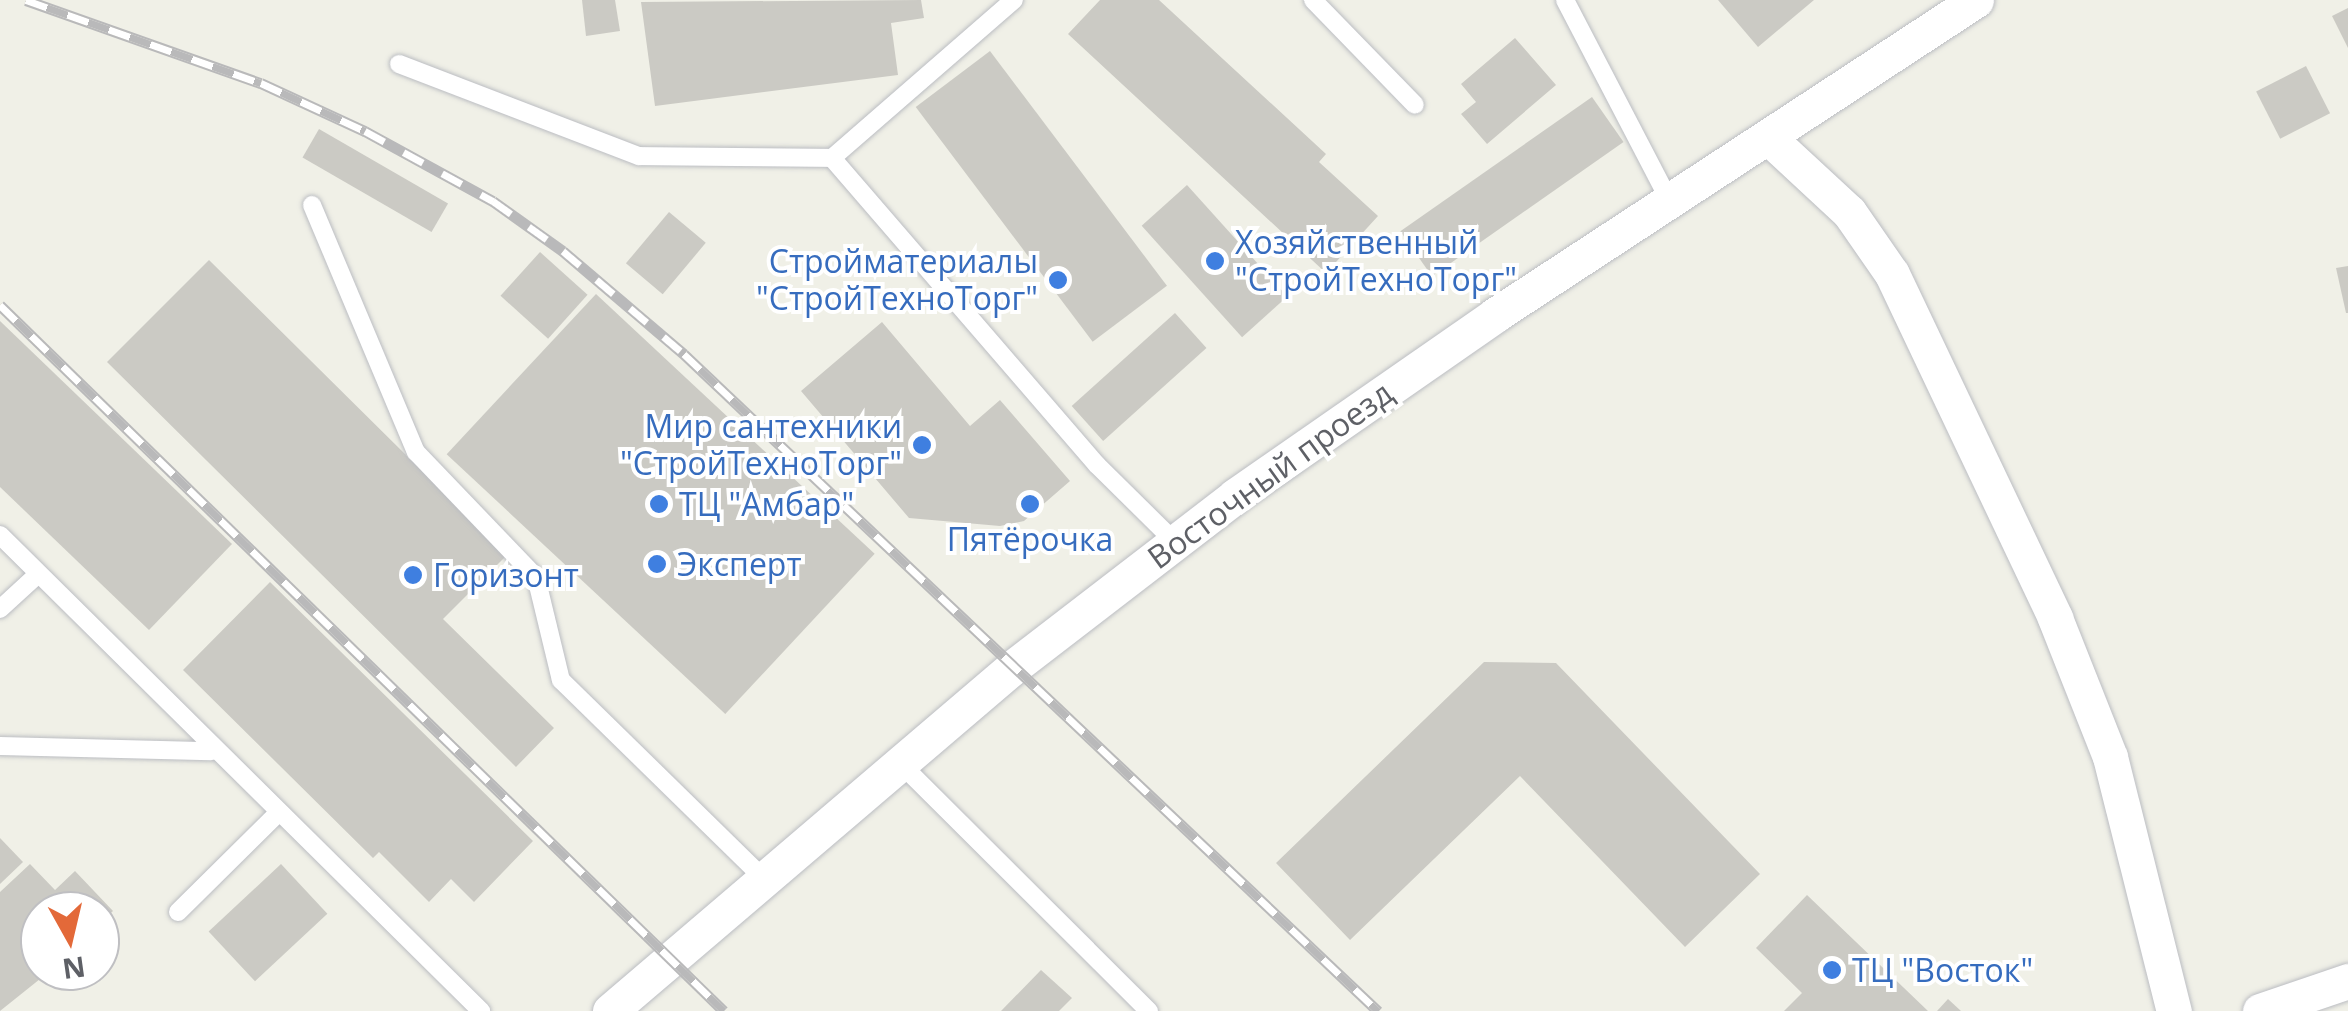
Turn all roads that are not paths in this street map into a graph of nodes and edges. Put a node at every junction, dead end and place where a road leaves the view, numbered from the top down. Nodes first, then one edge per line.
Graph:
1 (1014, 0) edge
2 (1313, 0) edge
3 (1565, 0) edge
4 (1976, 0) edge
5 (400, 64) dead end
6 (1415, 105) dead end
7 (1769, 138) junction
8 (832, 158) junction
9 (1669, 200) junction
10 (312, 205) dead end
11 (0, 535) edge
12 (1175, 542) junction
13 (38, 574) junction
14 (0, 610) edge
15 (0, 746) edge
16 (211, 751) junction
17 (902, 764) junction
18 (277, 814) junction
19 (765, 880) junction
20 (178, 912) dead end
21 (2348, 981) edge
22 (481, 1011) edge
23 (610, 1011) edge
24 (1148, 1011) edge
25 (2174, 1011) edge
26 (2260, 1011) edge

1 - 8 lane
2 - 6 lane
3 - 9 lane
4 - 7 street, Восточный проезд
5 - 8 lane
7 - 9 street, Восточный проезд
7 - 25 street
8 - 12 lane
9 - 12 street, Восточный проезд
10 - 19 lane
11 - 13 lane
12 - 17 street, Восточный проезд
13 - 14 lane
13 - 16 lane
15 - 16 lane
16 - 18 lane
17 - 19 street, Восточный проезд
17 - 24 lane
18 - 20 lane
18 - 22 lane
19 - 23 street, Восточный проезд
21 - 26 street

